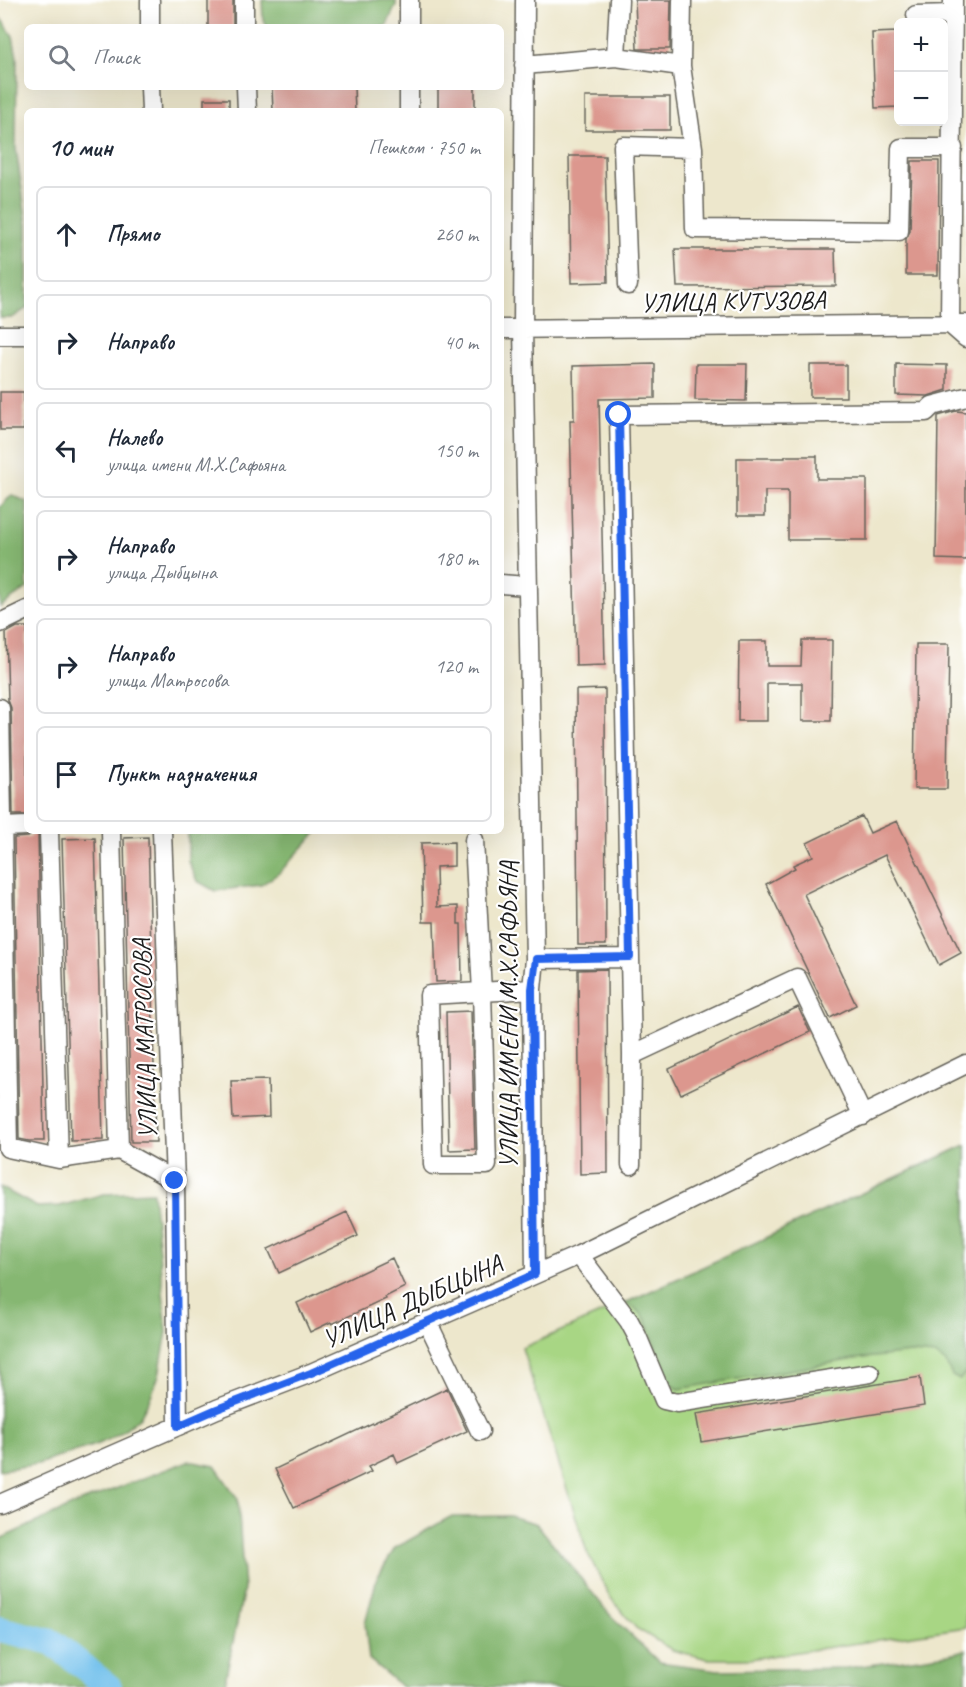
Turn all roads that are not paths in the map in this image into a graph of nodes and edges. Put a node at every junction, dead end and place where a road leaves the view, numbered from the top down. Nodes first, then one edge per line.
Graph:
1 (150, 0) edge
2 (244, 0) edge
3 (409, 0) edge
4 (525, 0) edge
5 (619, 0) edge
6 (682, 0) edge
7 (953, 7) edge
8 (916, 15) dead end
9 (150, 24) edge
10 (244, 24) edge
11 (409, 24) edge
12 (616, 57) junction
13 (524, 65) junction
14 (681, 66) junction
15 (150, 90) edge
16 (246, 90) edge
17 (409, 90) edge
18 (151, 108) edge
19 (246, 108) edge
20 (409, 108) edge
21 (693, 148) junction
22 (953, 148) junction
23 (628, 285) dead end
24 (958, 324) edge
25 (504, 329) edge
26 (523, 329) junction
27 (0, 335) edge
28 (24, 335) edge
29 (966, 338) edge
30 (966, 397) edge
31 (504, 584) edge
32 (526, 586) junction
33 (24, 611) edge
34 (0, 623) edge
35 (0, 708) edge
36 (24, 826) edge
37 (2, 827) junction
38 (49, 834) edge
39 (111, 834) edge
40 (162, 834) edge
41 (474, 840) dead end
42 (630, 957) junction
43 (536, 959) junction
44 (532, 989) junction
45 (482, 992) junction
46 (632, 1055) junction
47 (966, 1064) edge
48 (863, 1116) junction
49 (119, 1150) junction
50 (59, 1159) junction
51 (631, 1166) dead end
52 (175, 1181) junction
53 (579, 1255) junction
54 (535, 1274) junction
55 (427, 1322) junction
56 (870, 1373) dead end
57 (178, 1426) junction
58 (480, 1431) dead end
59 (0, 1504) edge

1 - 9 street
2 - 10 street
3 - 11 street
4 - 13 street, УЛИЦА ИМЕНИ М.Х.САФЬЯНА
5 - 12 street
6 - 14 street
7 - 8 street
7 - 22 street
12 - 13 street
12 - 14 street
13 - 26 street, УЛИЦА ИМЕНИ М.Х.САФЬЯНА
14 - 21 street
15 - 18 street
16 - 19 street
17 - 20 street
21 - 22 street
21 - 23 street
22 - 24 street
24 - 26 street, УЛИЦА КУТУЗОВА
24 - 29 street
25 - 26 street, УЛИЦА КУТУЗОВА
26 - 32 street, УЛИЦА ИМЕНИ М.Х.САФЬЯНА
27 - 28 street
30 - 42 street
31 - 32 street
32 - 43 street, УЛИЦА ИМЕНИ М.Х.САФЬЯНА
33 - 34 street
35 - 37 street
36 - 37 street
37 - 50 street
38 - 50 street
39 - 49 street
40 - 52 street, УЛИЦА МАТРОСОВА
41 - 45 street
42 - 43 street
42 - 46 street
43 - 44 street, УЛИЦА ИМЕНИ М.Х.САФЬЯНА
44 - 45 street
44 - 54 street, УЛИЦА ИМЕНИ М.Х.САФЬЯНА
45 - 45 street
46 - 48 street
46 - 51 street
47 - 48 street, УЛИЦА ДЫБЦЫНА
48 - 53 street, УЛИЦА ДЫБЦЫНА
49 - 50 street
49 - 52 street
52 - 57 street, УЛИЦА МАТРОСОВА
53 - 54 street, УЛИЦА ДЫБЦЫНА
53 - 56 street
54 - 55 street, УЛИЦА ДЫБЦЫНА
55 - 57 street, УЛИЦА ДЫБЦЫНА
55 - 58 street
57 - 59 street, УЛИЦА ДЫБЦЫНА

